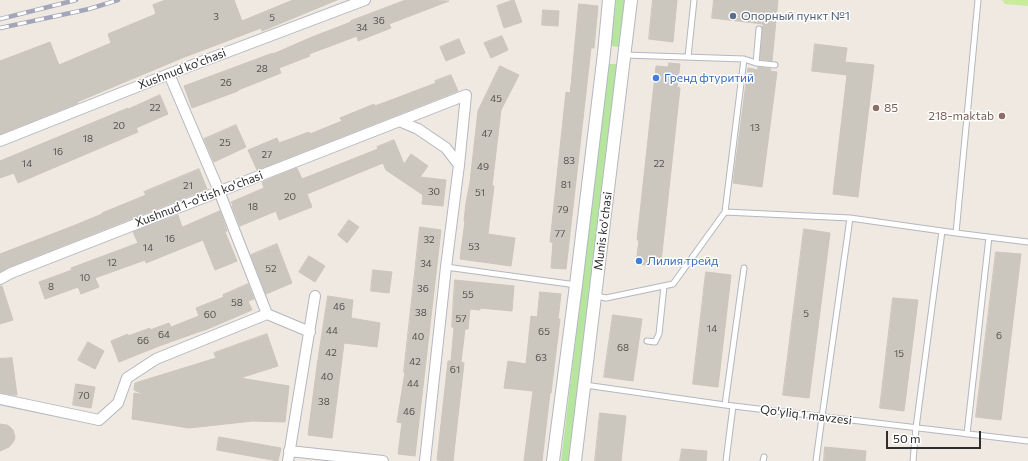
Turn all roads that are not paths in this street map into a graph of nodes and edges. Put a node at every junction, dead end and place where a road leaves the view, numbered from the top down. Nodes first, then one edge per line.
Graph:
1 (365, 0) edge
2 (608, 0) edge
3 (631, 0) edge
4 (694, 0) edge
5 (977, 0) edge
6 (759, 29) dead end
7 (604, 53) junction
8 (625, 54) junction
9 (688, 57) junction
10 (744, 59) junction
11 (756, 63) junction
12 (775, 65) dead end
13 (169, 74) junction
14 (399, 121) junction
15 (0, 141) edge
16 (458, 165) junction
17 (219, 191) junction
18 (725, 212) junction
19 (850, 218) junction
20 (942, 231) junction
21 (956, 233) junction
22 (989, 237) junction
23 (1028, 242) edge
24 (446, 267) junction
25 (744, 268) dead end
26 (0, 279) edge
27 (576, 285) junction
28 (664, 286) junction
29 (315, 296) dead end
30 (596, 296) junction
31 (267, 314) junction
32 (310, 332) junction
33 (647, 341) dead end
34 (584, 384) junction
35 (0, 399) edge
36 (725, 405) junction
37 (733, 406) junction
38 (822, 417) junction
39 (916, 428) junction
40 (967, 434) junction
41 (1028, 441) edge
42 (288, 456) edge
43 (383, 461) edge
44 (425, 461) edge
45 (553, 461) edge
46 (575, 461) edge
47 (726, 461) edge
48 (816, 461) edge
49 (913, 461) edge

1 - 13 street, Xushnud ko'chasi
2 - 7 street, Munis ko'chasi
3 - 8 street, Munis ko'chasi
4 - 9 lane
5 - 21 lane
6 - 11 lane
7 - 8 street
7 - 27 street, Munis ko'chasi
8 - 9 lane
8 - 30 street, Munis ko'chasi
9 - 10 lane
10 - 11 lane
10 - 18 lane
11 - 12 lane
13 - 15 street, Xushnud ko'chasi
13 - 17 street
14 - 16 street
14 - 16 street, Xushnud 1-o'tish ko'chasi
14 - 17 street, Xushnud 1-o'tish ko'chasi
16 - 24 street, Xushnud 1-o'tish ko'chasi
17 - 26 street, Xushnud 1-o'tish ko'chasi
17 - 31 street
18 - 19 lane
18 - 28 lane
19 - 20 lane
19 - 38 lane
20 - 21 lane
20 - 39 lane
21 - 22 lane
22 - 23 lane
22 - 40 lane
24 - 27 lane
24 - 44 street, Xushnud 1-o'tish ko'chasi
25 - 36 lane
27 - 45 street, Munis ko'chasi
28 - 30 lane
28 - 33 lane
29 - 32 street
30 - 34 street, Munis ko'chasi
31 - 32 street
31 - 35 street
32 - 42 street
34 - 36 lane, Qo'yliq 1 mavzesi
34 - 46 street, Munis ko'chasi
36 - 37 lane, Qo'yliq 1 mavzesi
37 - 38 lane, Qo'yliq 1 mavzesi
37 - 47 lane
38 - 39 lane, Qo'yliq 1 mavzesi
38 - 48 lane
39 - 40 lane, Qo'yliq 1 mavzesi
39 - 49 lane
40 - 41 lane, Qo'yliq 1 mavzesi
42 - 43 street

